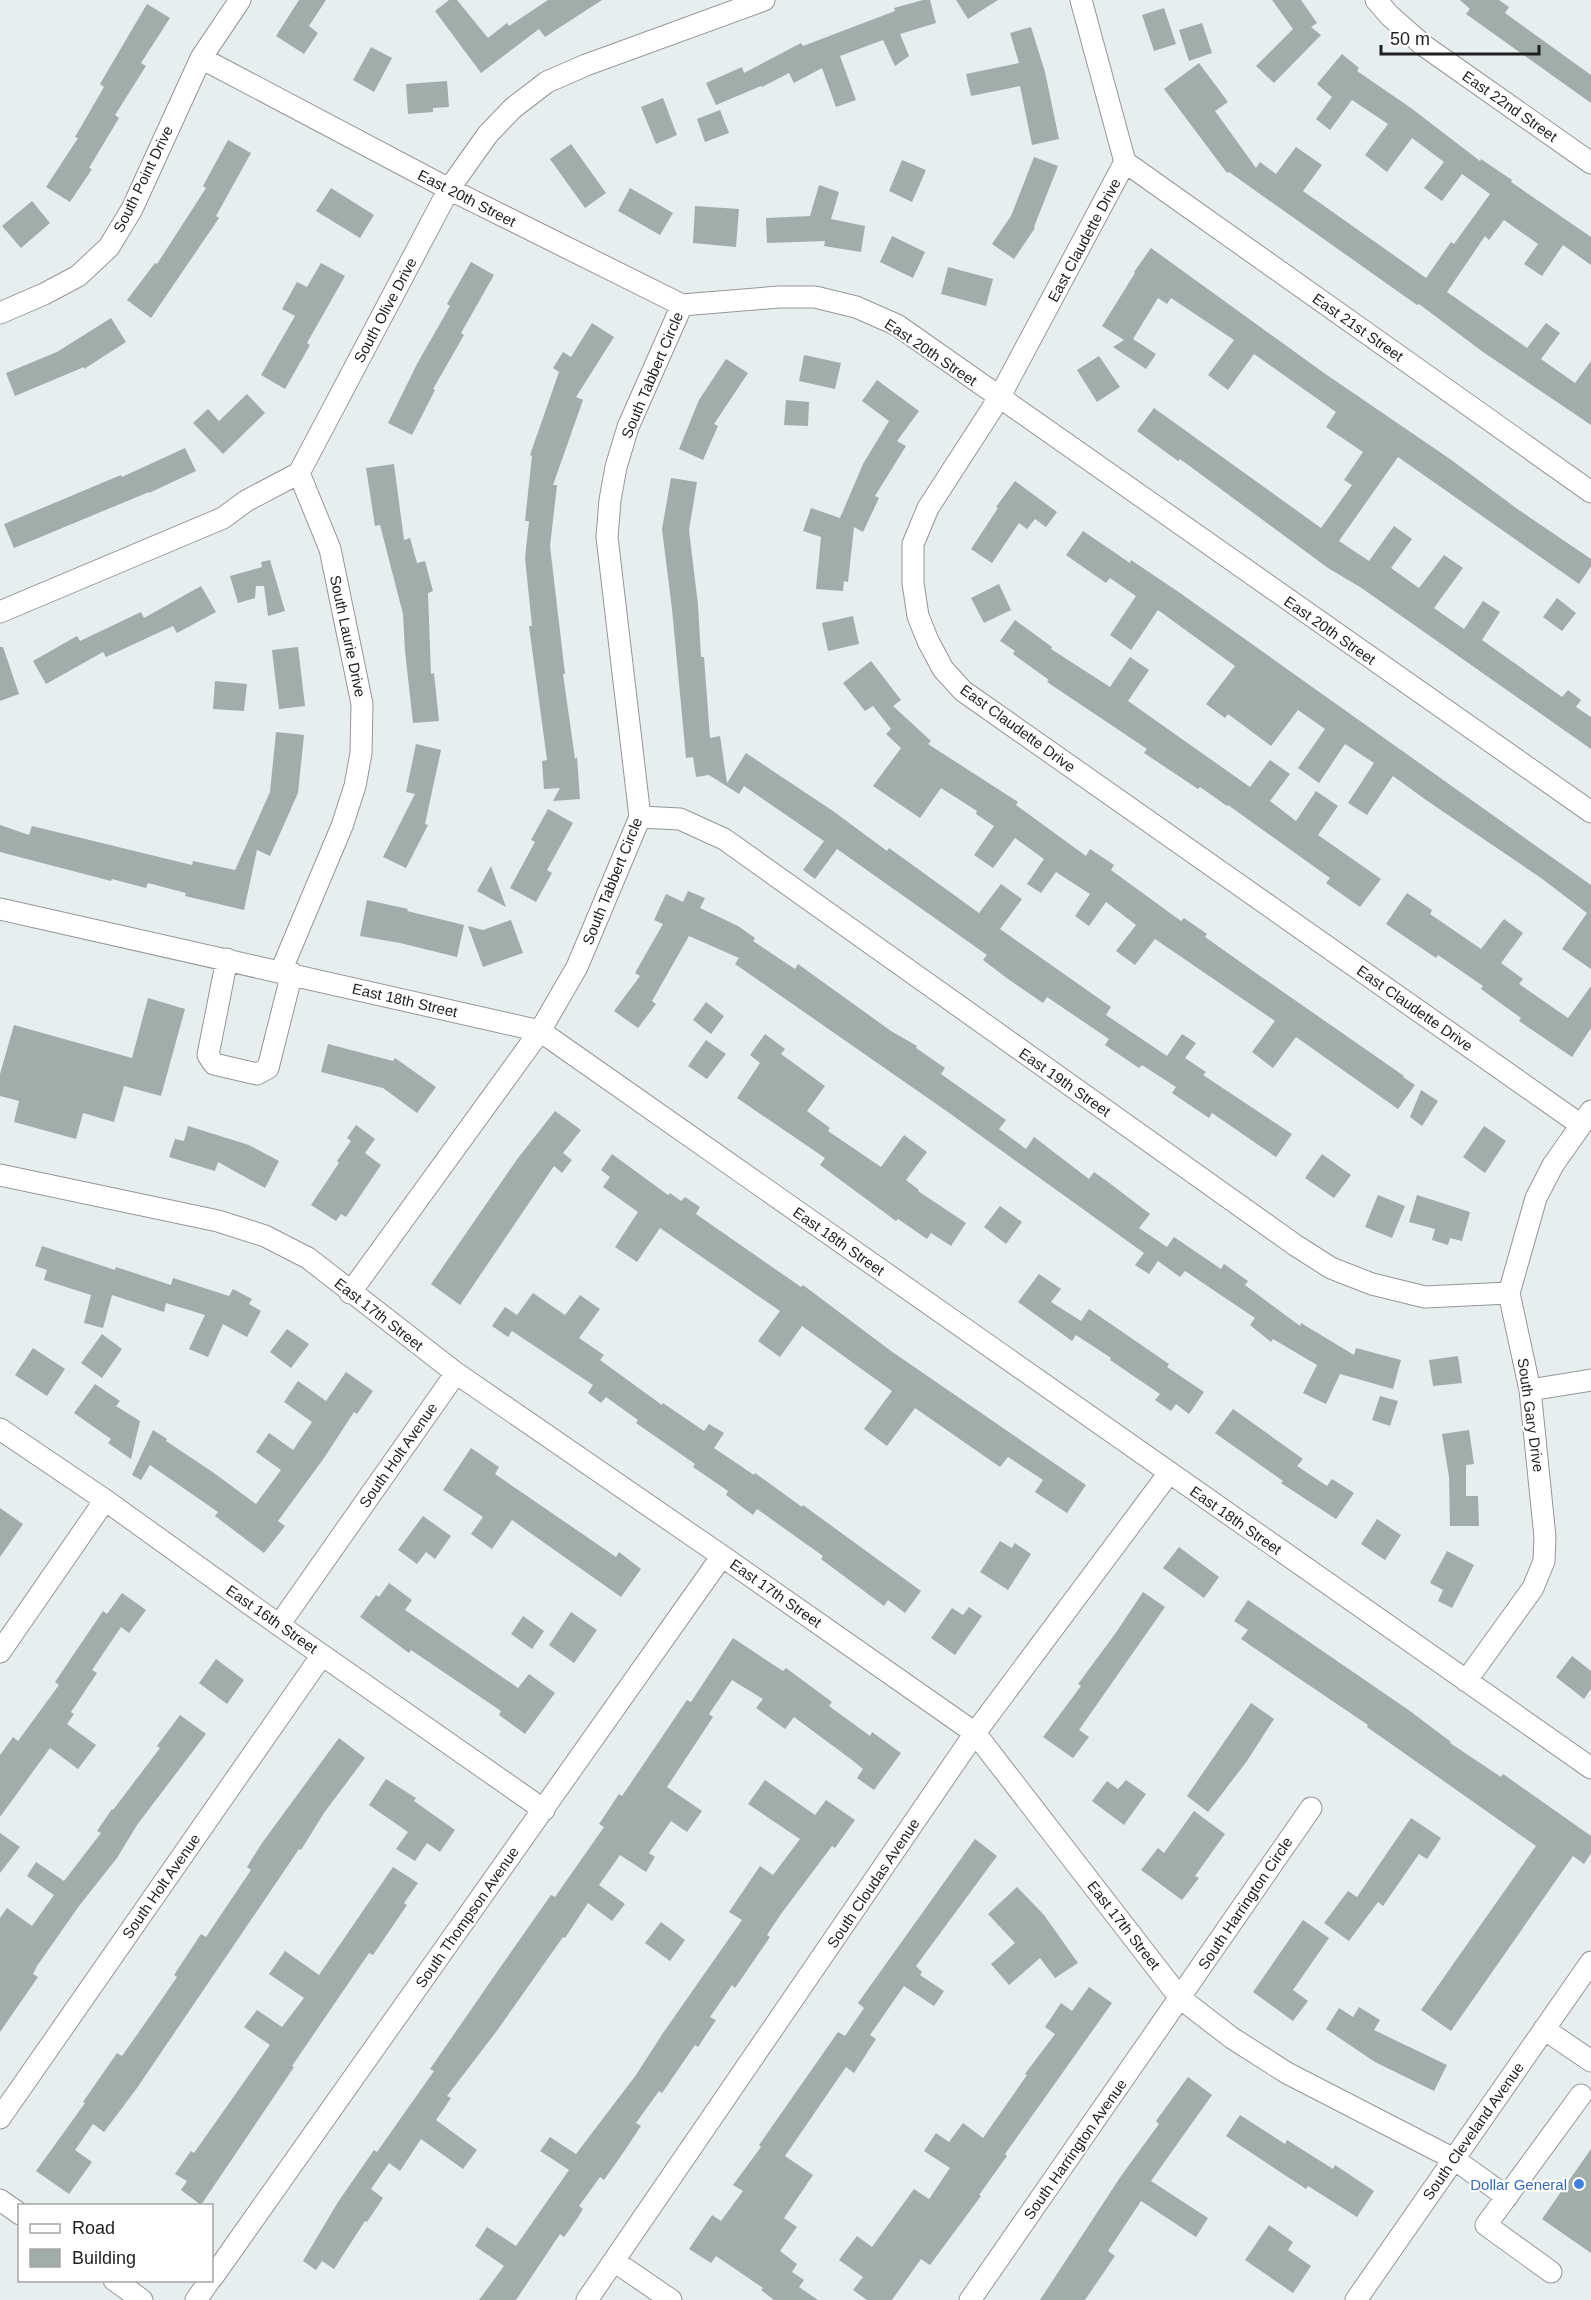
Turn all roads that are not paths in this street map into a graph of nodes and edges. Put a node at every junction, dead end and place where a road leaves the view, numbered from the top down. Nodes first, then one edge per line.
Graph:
1 (240, 0) edge
2 (764, 0) edge
3 (1081, 0) edge
4 (1376, 0) edge
5 (201, 58) junction
6 (1125, 162) junction
7 (1591, 163) edge
8 (449, 189) junction
9 (682, 305) junction
10 (0, 313) edge
11 (999, 398) junction
12 (299, 473) junction
13 (1591, 492) edge
14 (0, 612) edge
15 (1591, 812) edge
16 (640, 817) junction
17 (0, 909) edge
18 (227, 959) junction
19 (286, 972) junction
20 (540, 1031) junction
21 (1586, 1118) edge
22 (0, 1175) edge
23 (350, 1293) junction
24 (1509, 1293) junction
25 (456, 1373) junction
26 (1591, 1380) edge
27 (1530, 1390) junction
28 (0, 1429) edge
29 (1169, 1473) junction
30 (105, 1500) junction
31 (722, 1556) junction
32 (279, 1625) junction
33 (0, 1653) edge
34 (322, 1655) junction
35 (1466, 1681) junction
36 (975, 1733) junction
37 (1591, 1768) edge
38 (1311, 1808) dead end
39 (544, 1809) junction
40 (1591, 1962) edge
41 (1584, 1987) edge
42 (1180, 1998) junction
43 (1544, 2029) junction
44 (1591, 2061) edge
45 (1581, 2095) dead end
46 (0, 2118) edge
47 (1454, 2159) junction
48 (1507, 2197) junction
49 (0, 2200) edge
50 (18, 2213) edge
51 (615, 2261) junction
52 (1551, 2272) dead end
53 (213, 2276) edge
54 (117, 2282) edge
55 (209, 2282) edge
56 (142, 2300) edge
57 (196, 2300) edge
58 (587, 2300) edge
59 (670, 2300) edge
60 (970, 2300) edge
61 (1356, 2300) edge

1 - 5 street, South Point Drive
2 - 8 street, South Olive Drive
3 - 6 street, East Claudette Drive
4 - 7 street, East 22nd Street
5 - 8 street, East 20th Street
5 - 10 street, South Point Drive
6 - 11 street, East Claudette Drive
6 - 13 street, East 21st Street
8 - 9 street, East 20th Street
8 - 12 street, South Olive Drive
9 - 11 street, East 20th Street
9 - 16 street, South Tabbert Circle
11 - 15 street, East 20th Street
11 - 21 street, East Claudette Drive
12 - 14 street
12 - 19 street, South Laurie Drive
16 - 20 street, South Tabbert Circle
16 - 24 street, East 19th Street
17 - 18 street, East 18th Street
18 - 19 street, East 18th Street
18 - 19 street, South Laurie Drive
19 - 20 street, East 18th Street
20 - 23 street, South Tabbert Circle
20 - 29 street, East 18th Street
21 - 24 street, South Gary Drive
22 - 23 street, East 17th Street
23 - 25 street, East 17th Street
24 - 27 street, South Gary Drive
25 - 31 street, East 17th Street
25 - 32 street, South Holt Avenue
26 - 27 street
27 - 35 street, South Gary Drive
28 - 30 street, East 16th Street
29 - 35 street, East 18th Street
29 - 36 street, South Cloudas Avenue
30 - 32 street, East 16th Street
30 - 33 street
31 - 36 street, East 17th Street
31 - 39 street, South Thompson Avenue
32 - 34 street, East 16th Street
34 - 39 street, East 16th Street
34 - 46 street, South Holt Avenue
35 - 37 street, East 18th Street
36 - 42 street, East 17th Street
36 - 51 street, South Cloudas Avenue
38 - 42 street, South Harrington Circle
39 - 53 street, South Thompson Avenue
40 - 41 street, South Cleveland Avenue
41 - 43 street, South Cleveland Avenue
42 - 47 street, East 17th Street
42 - 60 street, South Harrington Avenue
43 - 44 street
43 - 47 street, South Cleveland Avenue
45 - 48 street
47 - 48 street, East 17th Street
47 - 61 street, South Cleveland Avenue
48 - 52 street
49 - 50 street
51 - 58 street, South Cloudas Avenue
51 - 59 street
54 - 56 street
55 - 57 street, South Thompson Avenue

